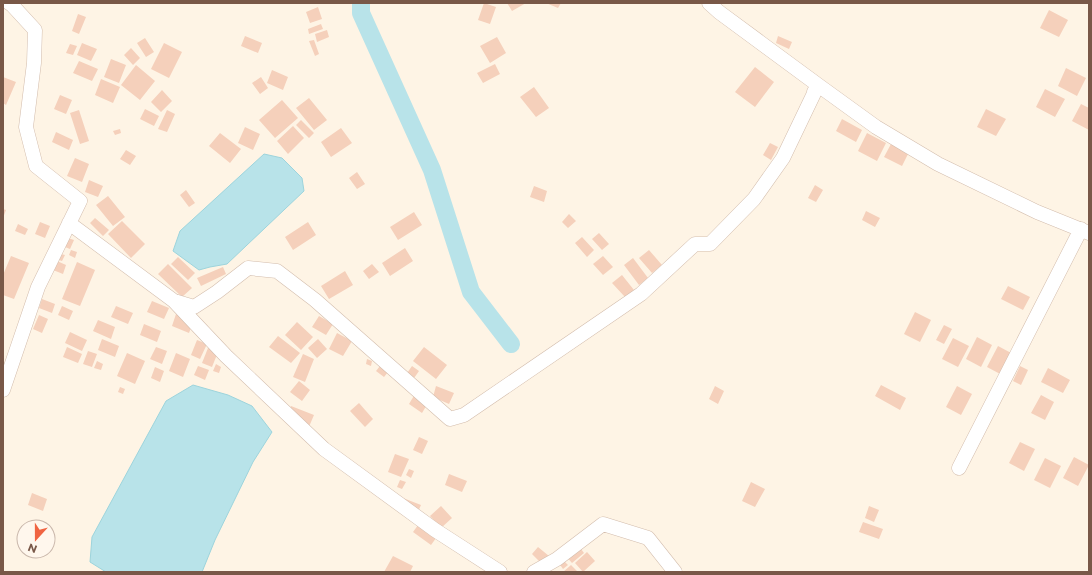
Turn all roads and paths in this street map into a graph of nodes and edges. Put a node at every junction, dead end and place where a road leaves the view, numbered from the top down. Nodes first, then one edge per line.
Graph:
1 (9, 3) edge
2 (709, 3) edge
3 (818, 85) junction
4 (70, 223) junction
5 (1085, 231) edge
6 (174, 300) junction
7 (3, 390) edge
8 (959, 468) dead end
9 (500, 572) edge
10 (534, 572) edge
11 (675, 572) edge

1 - 4 street
2 - 3 street
3 - 5 street
3 - 6 street
4 - 6 street
4 - 7 street
5 - 8 street
6 - 9 street
10 - 11 street

